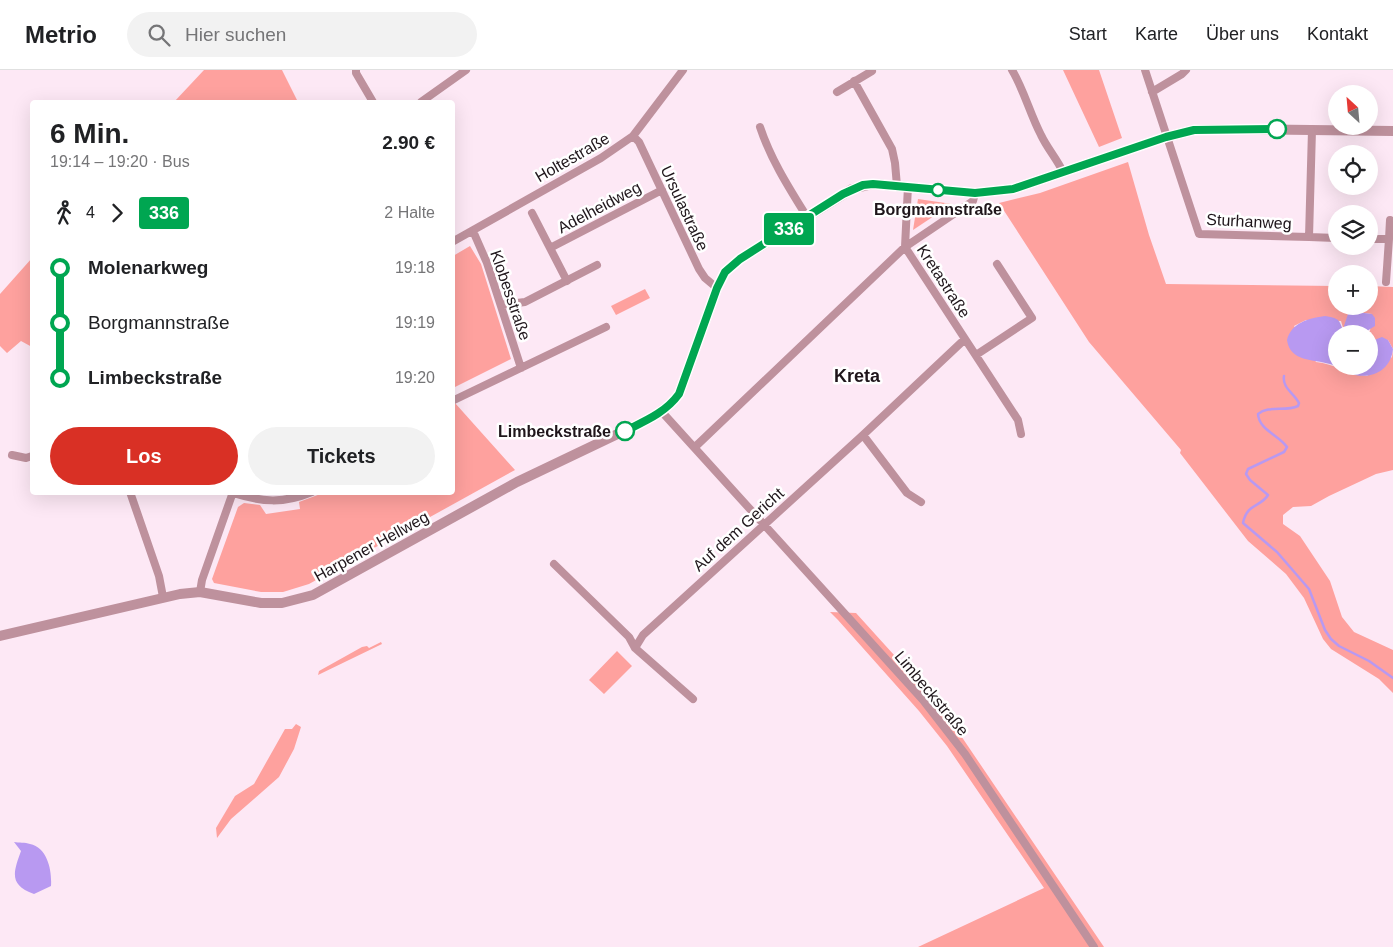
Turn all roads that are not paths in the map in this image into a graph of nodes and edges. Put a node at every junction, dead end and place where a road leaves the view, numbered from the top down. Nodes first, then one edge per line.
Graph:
1 (356, 70) edge
2 (466, 70) edge
3 (683, 70) edge
4 (1012, 70) edge
5 (1145, 70) edge
6 (1186, 70) edge
7 (872, 71) edge
8 (854, 81) junction
9 (837, 92) dead end
10 (1152, 92) junction
11 (372, 100) edge
12 (424, 100) edge
13 (760, 127) dead end
14 (1312, 130) junction
15 (1393, 132) edge
16 (633, 136) junction
17 (1166, 137) junction
18 (1063, 172) junction
19 (896, 186) junction
20 (908, 186) junction
21 (662, 190) junction
22 (975, 193) junction
23 (532, 213) dead end
24 (807, 217) junction
25 (1390, 220) dead end
26 (473, 231) junction
27 (1309, 237) junction
28 (1328, 238) edge
29 (1378, 239) edge
30 (1389, 239) junction
31 (455, 240) edge
32 (906, 247) junction
33 (550, 248) junction
34 (996, 264) dead end
35 (597, 265) dead end
36 (567, 281) junction
37 (1386, 282) dead end
38 (717, 288) junction
39 (501, 305) junction
40 (606, 327) dead end
41 (965, 339) junction
42 (976, 355) junction
43 (521, 368) junction
44 (455, 400) edge
45 (662, 412) junction
46 (1021, 434) dead end
47 (863, 435) junction
48 (695, 447) junction
49 (12, 455) dead end
50 (30, 457) edge
51 (131, 495) edge
52 (232, 495) edge
53 (239, 495) edge
54 (303, 495) edge
55 (921, 502) dead end
56 (765, 523) junction
57 (554, 564) dead end
58 (200, 592) junction
59 (164, 597) junction
60 (0, 636) edge
61 (635, 648) junction
62 (693, 699) dead end
63 (1094, 947) edge

1 - 11 street
2 - 12 street
3 - 16 street, Holtestraße
4 - 18 street
5 - 10 street
6 - 10 street
7 - 8 street
8 - 9 street
8 - 19 street
10 - 17 street
13 - 24 street
14 - 15 street, Harpener Hellweg
14 - 17 street, Harpener Hellweg
14 - 27 street, Sturhanweg
16 - 21 street, Ursulastraße
16 - 26 street, Holtestraße
17 - 18 street, Harpener Hellweg
17 - 27 street, Sturhanweg
18 - 22 street, Harpener Hellweg
19 - 20 street, Harpener Hellweg
19 - 24 street, Harpener Hellweg
20 - 22 street, Harpener Hellweg
20 - 32 street, Kretastraße
21 - 33 street, Adelheidweg
21 - 38 street, Ursulastraße
22 - 32 street
23 - 33 street, Adelheidweg
24 - 38 street, Harpener Hellweg
25 - 30 street
26 - 31 street, Holtestraße
26 - 39 street, Klobesstraße
27 - 28 street, Sturhanweg
29 - 30 street
30 - 37 street
32 - 41 street, Kretastraße
32 - 48 street
33 - 36 street, Adelheidweg
34 - 42 street
35 - 36 street
36 - 39 street
38 - 45 street, Harpener Hellweg
39 - 43 street, Klobesstraße
40 - 43 street, Klobesstraße
41 - 42 street, Kretastraße
41 - 47 street, Auf dem Gericht
42 - 46 street, Kretastraße
43 - 44 street, Klobesstraße
45 - 48 street, Limbeckstraße
45 - 58 street, Harpener Hellweg
47 - 55 street
47 - 56 street, Auf dem Gericht
48 - 56 street, Limbeckstraße
49 - 50 street
51 - 59 street
52 - 58 street
53 - 54 street
56 - 61 street, Auf dem Gericht
56 - 63 street, Limbeckstraße
57 - 61 street
58 - 59 street, Harpener Hellweg
59 - 60 street, Harpener Hellweg
61 - 62 street

